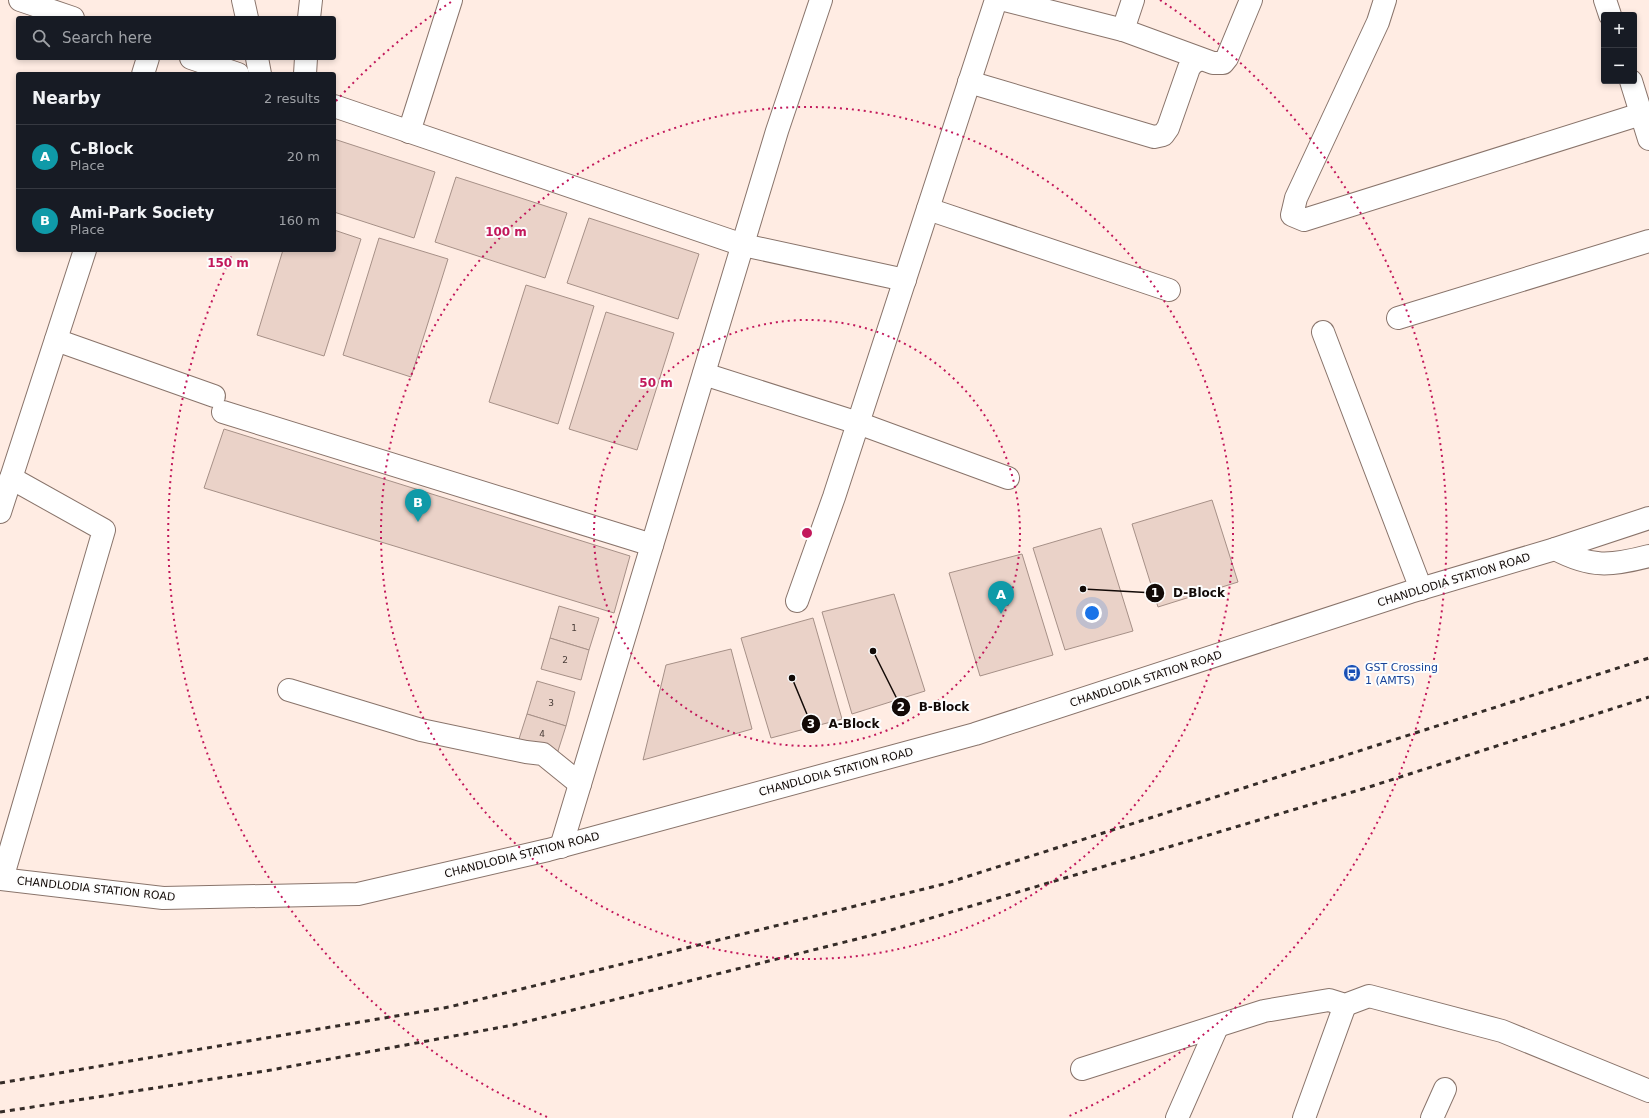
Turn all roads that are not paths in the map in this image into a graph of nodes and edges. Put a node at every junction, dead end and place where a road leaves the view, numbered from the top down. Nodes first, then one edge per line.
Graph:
1 (20, 0) edge
2 (243, 0) edge
3 (311, 0) edge
4 (451, 0) edge
5 (821, 0) edge
6 (996, 0) edge
7 (1005, 0) edge
8 (1133, 0) edge
9 (1251, 0) edge
10 (1385, 0) edge
11 (1605, 0) edge
12 (1609, 12) edge
13 (67, 16) edge
14 (247, 16) edge
15 (309, 16) edge
16 (1123, 30) junction
17 (147, 60) edge
18 (197, 60) edge
19 (256, 60) edge
20 (306, 60) edge
21 (1200, 60) junction
22 (144, 72) edge
23 (232, 72) edge
24 (260, 72) edge
25 (304, 72) edge
26 (969, 82) junction
27 (1632, 84) edge
28 (336, 107) edge
29 (1641, 114) junction
30 (410, 132) junction
31 (1649, 139) edge
32 (928, 209) junction
33 (1649, 241) edge
34 (743, 245) junction
35 (84, 252) edge
36 (905, 280) junction
37 (1169, 290) dead end
38 (1398, 318) dead end
39 (1323, 332) dead end
40 (56, 340) junction
41 (704, 374) junction
42 (858, 423) junction
43 (11, 478) junction
44 (1008, 478) dead end
45 (0, 512) edge
46 (1649, 518) edge
47 (652, 545) junction
48 (1555, 549) junction
49 (1649, 556) edge
50 (1421, 589) junction
51 (797, 601) dead end
52 (289, 690) dead end
53 (580, 784) junction
54 (561, 847) junction
55 (1, 879) edge
56 (1345, 1005) junction
57 (1217, 1027) junction
58 (1082, 1069) dead end
59 (1445, 1089) dead end
60 (1649, 1091) edge
61 (1176, 1118) edge
62 (1304, 1118) edge
63 (1432, 1118) edge

1 - 13 street
2 - 14 street
3 - 15 street
4 - 30 street
5 - 34 street
6 - 26 street
7 - 16 street
8 - 16 street
9 - 21 street
10 - 29 street
11 - 12 street
16 - 21 street
17 - 22 street
18 - 23 street
19 - 24 street
20 - 25 street
21 - 26 street
26 - 32 street
27 - 29 street
28 - 30 street
29 - 31 street
30 - 34 street
32 - 36 street
32 - 37 street
33 - 38 street
34 - 36 street
34 - 41 street
35 - 40 street
36 - 42 street
39 - 50 street
40 - 43 street
40 - 47 street
41 - 42 street
41 - 47 street
42 - 44 street
42 - 51 street
43 - 45 street
43 - 55 street
46 - 48 street, CHANDLODIA STATION ROAD
47 - 53 street
48 - 49 street
48 - 50 street, CHANDLODIA STATION ROAD
50 - 54 street, CHANDLODIA STATION ROAD
52 - 53 street
53 - 54 street
54 - 55 street, CHANDLODIA STATION ROAD
56 - 57 street
56 - 60 street
56 - 62 street
57 - 58 street
57 - 61 street
59 - 63 street

